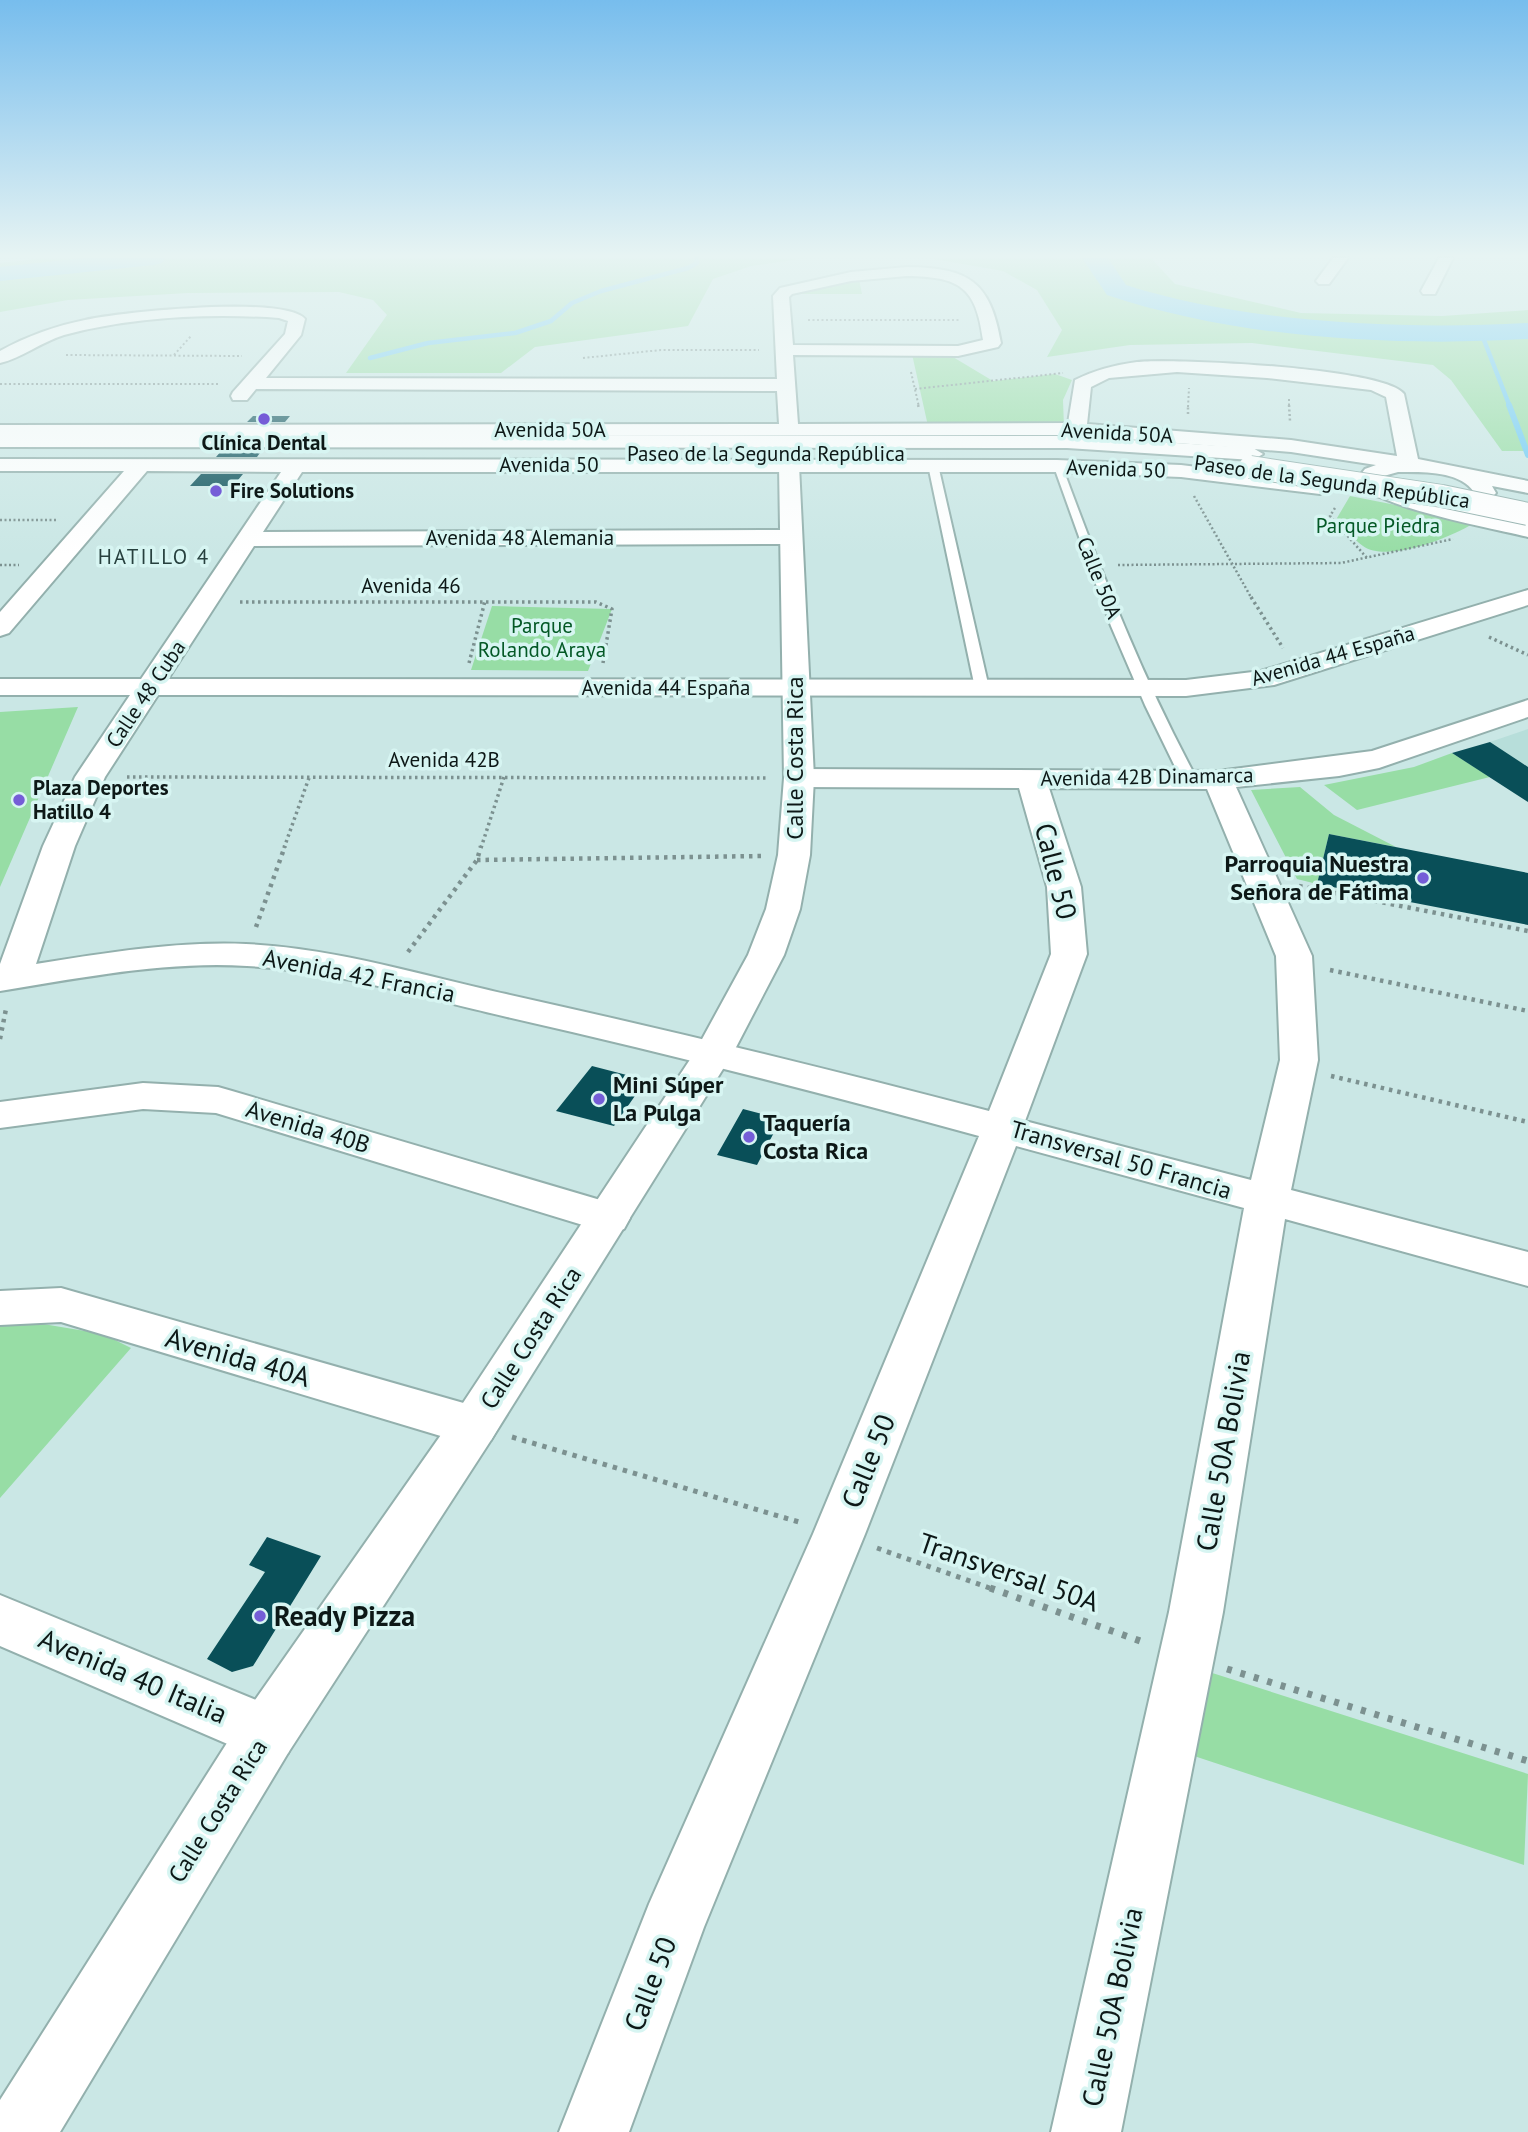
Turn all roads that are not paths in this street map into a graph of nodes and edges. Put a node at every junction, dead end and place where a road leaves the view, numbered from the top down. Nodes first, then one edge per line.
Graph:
1 (274, 357) edge
2 (784, 357) edge
3 (251, 383) junction
4 (785, 384) junction
5 (1077, 429) junction
6 (667, 430) junction
7 (789, 430) junction
8 (0, 431) edge
9 (209, 431) junction
10 (282, 440) junction
11 (541, 440) junction
12 (0, 441) edge
13 (0, 452) edge
14 (160, 453) junction
15 (1252, 460) junction
16 (0, 464) edge
17 (1409, 464) junction
18 (789, 465) junction
19 (933, 465) junction
20 (140, 466) junction
21 (295, 466) junction
22 (1057, 466) junction
23 (1444, 470) junction
24 (1528, 486) edge
25 (1393, 498) junction
26 (1528, 499) edge
27 (1428, 505) junction
28 (1528, 514) edge
29 (1528, 530) edge
30 (791, 537) junction
31 (250, 539) junction
32 (1528, 597) edge
33 (0, 628) edge
34 (0, 687) edge
35 (149, 687) junction
36 (796, 688) junction
37 (982, 688) junction
38 (1144, 689) junction
39 (1528, 708) edge
40 (799, 778) junction
41 (1031, 780) junction
42 (1204, 780) junction
43 (7, 979) edge
44 (714, 1053) junction
45 (0, 1115) edge
46 (1003, 1127) junction
47 (1267, 1201) junction
48 (609, 1218) junction
49 (1528, 1269) edge
50 (0, 1308) edge
51 (474, 1426) junction
52 (0, 1620) edge
53 (267, 1733) junction
54 (20, 2132) edge
55 (594, 2132) edge
56 (1086, 2132) edge

1 - 3 main road
2 - 4 main road
3 - 4 main road
3 - 9 main road
4 - 7 main road
5 - 7 main road, Avenida 50A
5 - 17 main road, Avenida 50A
5 - 17 main road
6 - 7 main road, Avenida 50A
6 - 9 main road, Avenida 50A
6 - 11 main road
8 - 9 main road, Avenida 50A
9 - 10 main road
10 - 11 main road, Paseo de la Segunda República
10 - 12 main road, Paseo de la Segunda República
11 - 15 main road, Paseo de la Segunda República
13 - 14 main road, Paseo de la Segunda República
14 - 15 main road, Paseo de la Segunda República
14 - 16 main road
15 - 26 main road, Paseo de la Segunda República
15 - 28 main road, Paseo de la Segunda República, bridge
16 - 20 main road, Avenida 50
17 - 23 main road, Avenida 50A
18 - 19 main road, Avenida 50
18 - 21 main road, Avenida 50
18 - 30 main road, Calle Costa Rica
19 - 22 main road, Avenida 50
19 - 37 lane
20 - 21 main road, Avenida 50
20 - 33 main road
21 - 31 main road, Calle 48 Cuba
22 - 25 main road, Avenida 50
22 - 38 lane, Calle 50A
23 - 24 main road
23 - 25 main road
23 - 27 main road
25 - 27 main road, Avenida 50
27 - 29 main road
30 - 31 main road, Avenida 48 Alemania
30 - 36 main road, Calle Costa Rica
31 - 35 main road, Calle 48 Cuba
32 - 38 main road, Avenida 44 España
34 - 35 main road, Avenida 44 España
35 - 36 main road, Avenida 44 España
35 - 43 main road, Calle 48 Cuba
36 - 37 main road, Avenida 44 España
36 - 40 main road, Calle Costa Rica
37 - 38 main road, Avenida 44 España
38 - 42 lane, Calle 50A Bolivia
39 - 42 main road, Avenida 42B Dinamarca
40 - 41 main road, Avenida 42B Dinamarca
40 - 44 main road, Calle Costa Rica
41 - 42 main road, Avenida 42B Dinamarca
41 - 46 main road, Calle 50
42 - 47 main road, Calle 50A Bolivia
43 - 44 main road, Avenida 42 Francia
44 - 46 main road, Transversal 50 Francia
44 - 48 main road, Calle Costa Rica
45 - 48 main road, Avenida 40B
46 - 47 main road, Transversal 50 Francia
46 - 55 main road, Calle 50
47 - 49 main road, Transversal 50 Francia
47 - 56 main road, Calle 50A Bolivia
48 - 51 main road, Calle Costa Rica
50 - 51 main road, Avenida 40A
51 - 53 main road, Calle Costa Rica
52 - 53 main road, Avenida 40 Italia
53 - 54 main road, Calle Costa Rica

